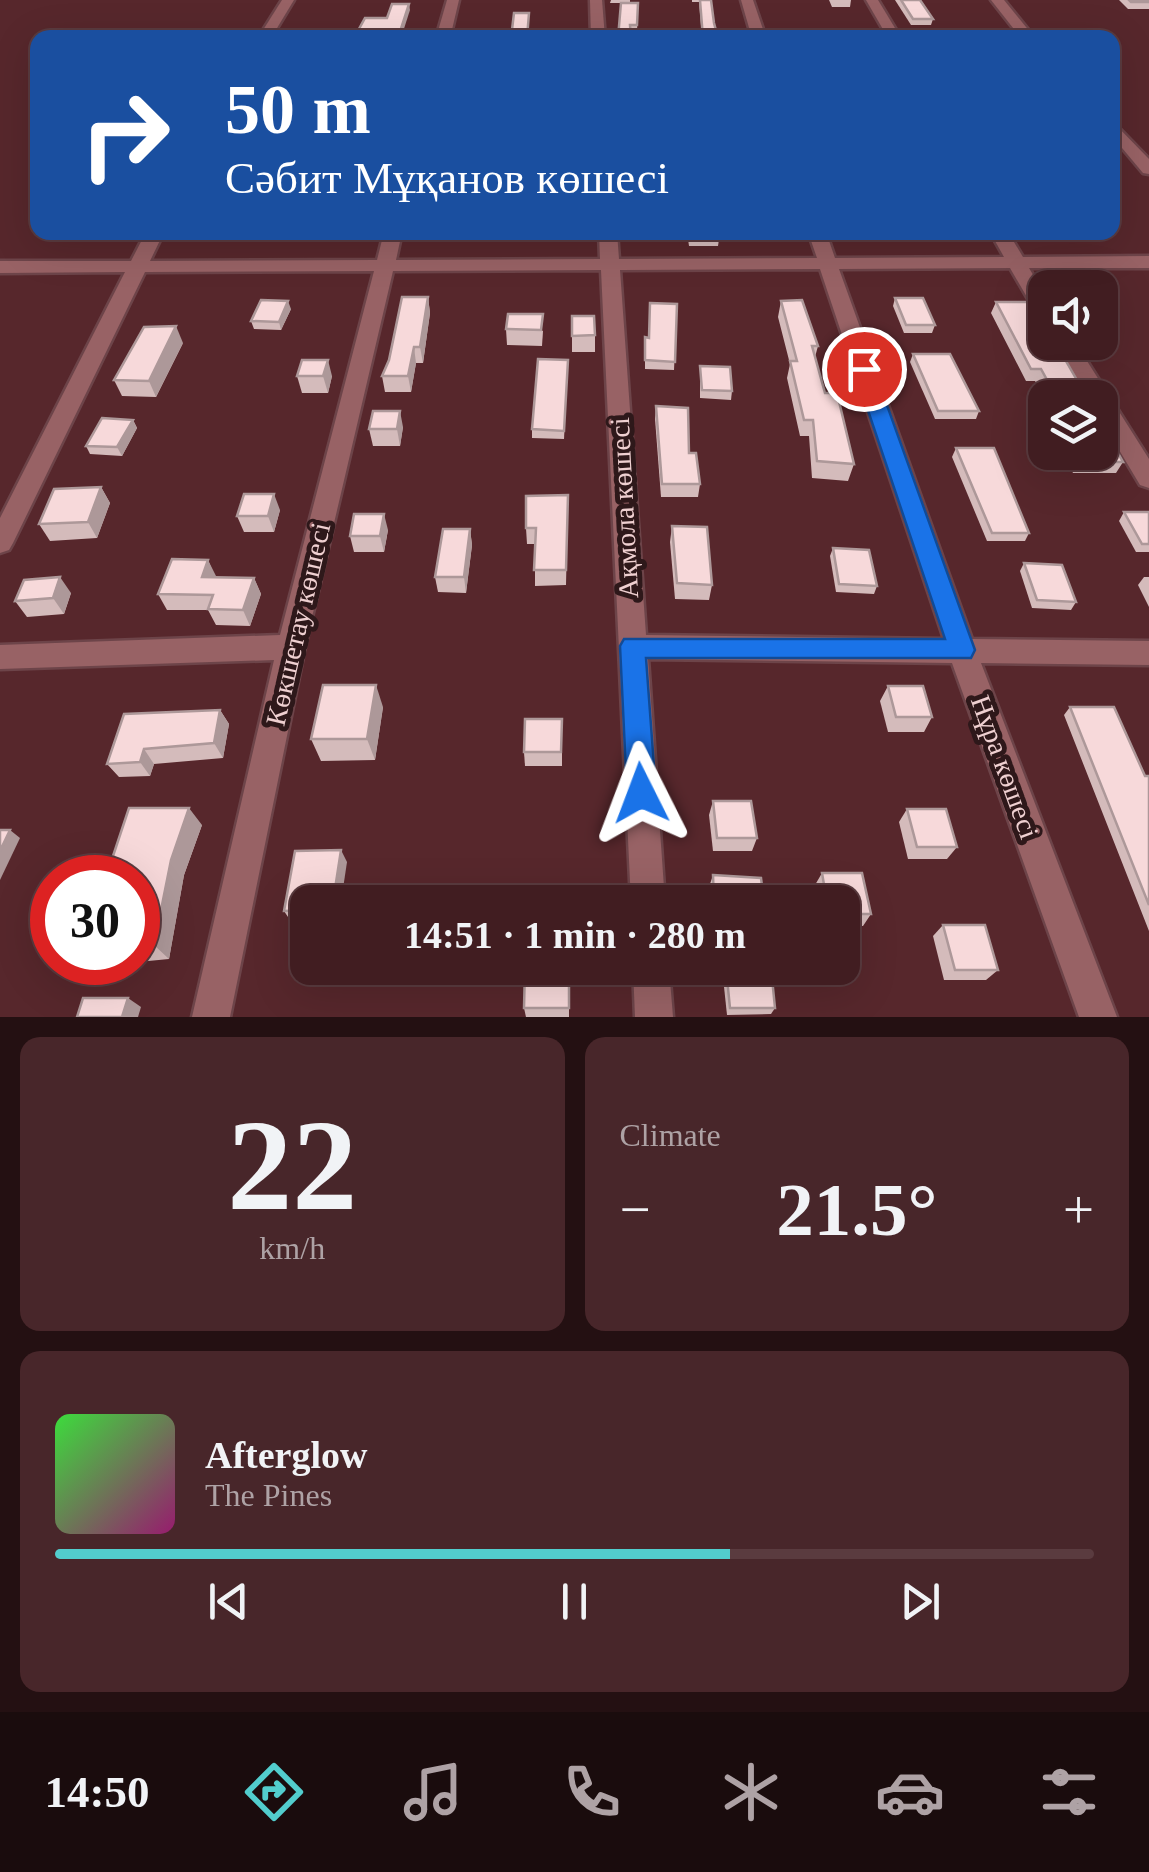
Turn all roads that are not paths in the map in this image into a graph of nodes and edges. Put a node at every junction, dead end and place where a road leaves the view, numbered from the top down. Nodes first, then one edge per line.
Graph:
1 (288, 0) edge
2 (452, 0) edge
3 (596, 0) edge
4 (748, 0) edge
5 (872, 0) edge
6 (998, 0) edge
7 (269, 30) edge
8 (445, 30) edge
9 (598, 30) edge
10 (757, 30) edge
11 (890, 30) edge
12 (1022, 30) edge
13 (1140, 146) edge
14 (1149, 169) edge
15 (151, 240) edge
16 (391, 240) edge
17 (608, 240) edge
18 (820, 240) edge
19 (1002, 240) edge
20 (1014, 262) junction
21 (1149, 262) edge
22 (385, 263) junction
23 (610, 264) junction
24 (827, 264) junction
25 (0, 267) edge
26 (136, 267) junction
27 (1028, 285) edge
28 (1118, 429) edge
29 (1149, 479) edge
30 (0, 544) edge
31 (633, 646) junction
32 (291, 647) junction
33 (962, 650) junction
34 (1149, 654) edge
35 (0, 658) edge
36 (647, 885) edge
37 (653, 985) edge
38 (211, 1017) edge
39 (654, 1017) edge
40 (1098, 1017) edge

1 - 7 street
2 - 8 street
3 - 9 street
4 - 10 street
5 - 11 street
6 - 12 street
13 - 14 street
15 - 26 street
16 - 22 street, Көкшетау көшесі
17 - 23 street, Ақмола көшесі
18 - 24 street, Нұра көшесі
19 - 20 street
20 - 21 street
20 - 24 street
20 - 27 street
22 - 23 street
22 - 26 street
22 - 32 street, Көкшетау көшесі
23 - 24 street
23 - 31 street, Ақмола көшесі
24 - 33 street, Нұра көшесі
25 - 26 street
26 - 30 street
28 - 29 street
31 - 33 street
31 - 36 street, Ақмола көшесі
32 - 35 street
32 - 38 street, Көкшетау көшесі
33 - 34 street
33 - 40 street, Нұра көшесі
37 - 39 street

